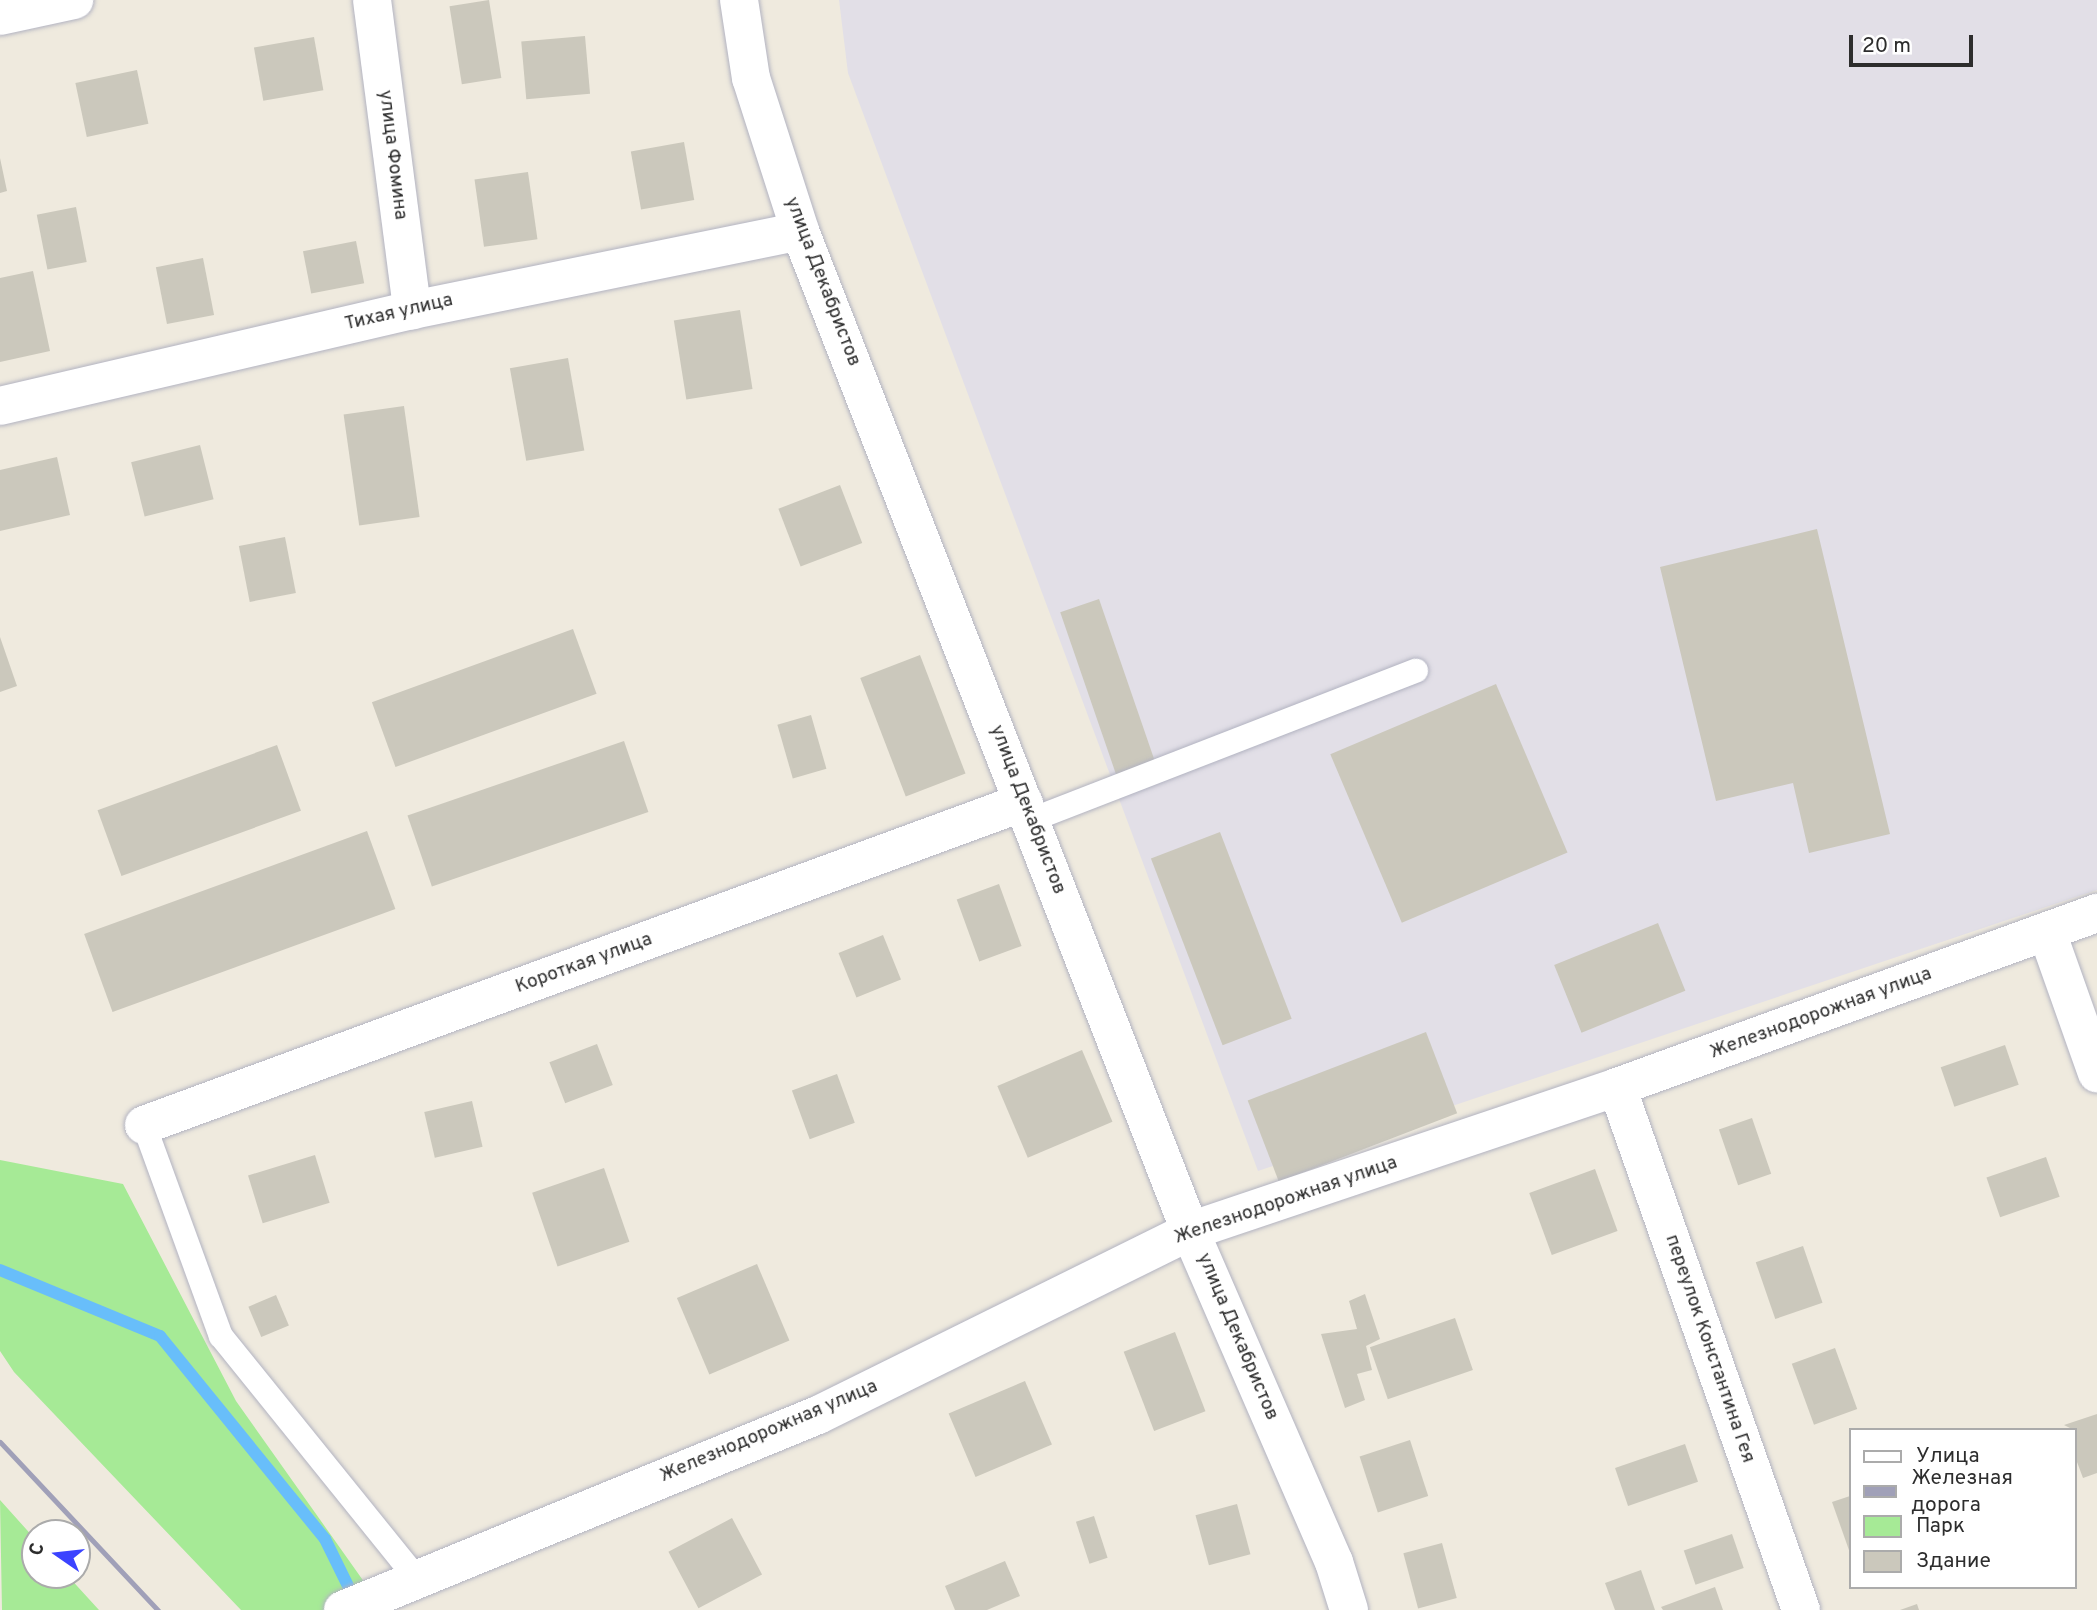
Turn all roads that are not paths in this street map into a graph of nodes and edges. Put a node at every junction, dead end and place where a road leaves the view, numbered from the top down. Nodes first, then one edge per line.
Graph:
1 (74, 0) edge
2 (372, 0) edge
3 (739, 0) edge
4 (0, 16) edge
5 (800, 231) junction
6 (412, 310) junction
7 (0, 406) edge
8 (1416, 671) dead end
9 (1028, 811) junction
10 (2097, 914) edge
11 (2047, 932) junction
12 (2097, 1073) edge
13 (1617, 1087) junction
14 (144, 1125) joint
15 (1190, 1231) junction
16 (416, 1578) junction
17 (343, 1610) edge
18 (1349, 1610) edge
19 (1801, 1610) edge

1 - 4 street
2 - 6 street, улица Фомина
3 - 5 street, улица Декабристов
5 - 6 street, Тихая улица
5 - 9 street, улица Декабристов
6 - 7 street, Тихая улица
8 - 9 lane
9 - 14 street, Короткая улица
9 - 15 street, улица Декабристов
10 - 11 street, Железнодорожная улица
11 - 12 street
11 - 13 street, Железнодорожная улица
13 - 15 street, Железнодорожная улица
13 - 19 street, переулок Константина Гея
14 - 16 lane
15 - 16 street, Железнодорожная улица
15 - 18 street, улица Декабристов
16 - 17 street, Железнодорожная улица

